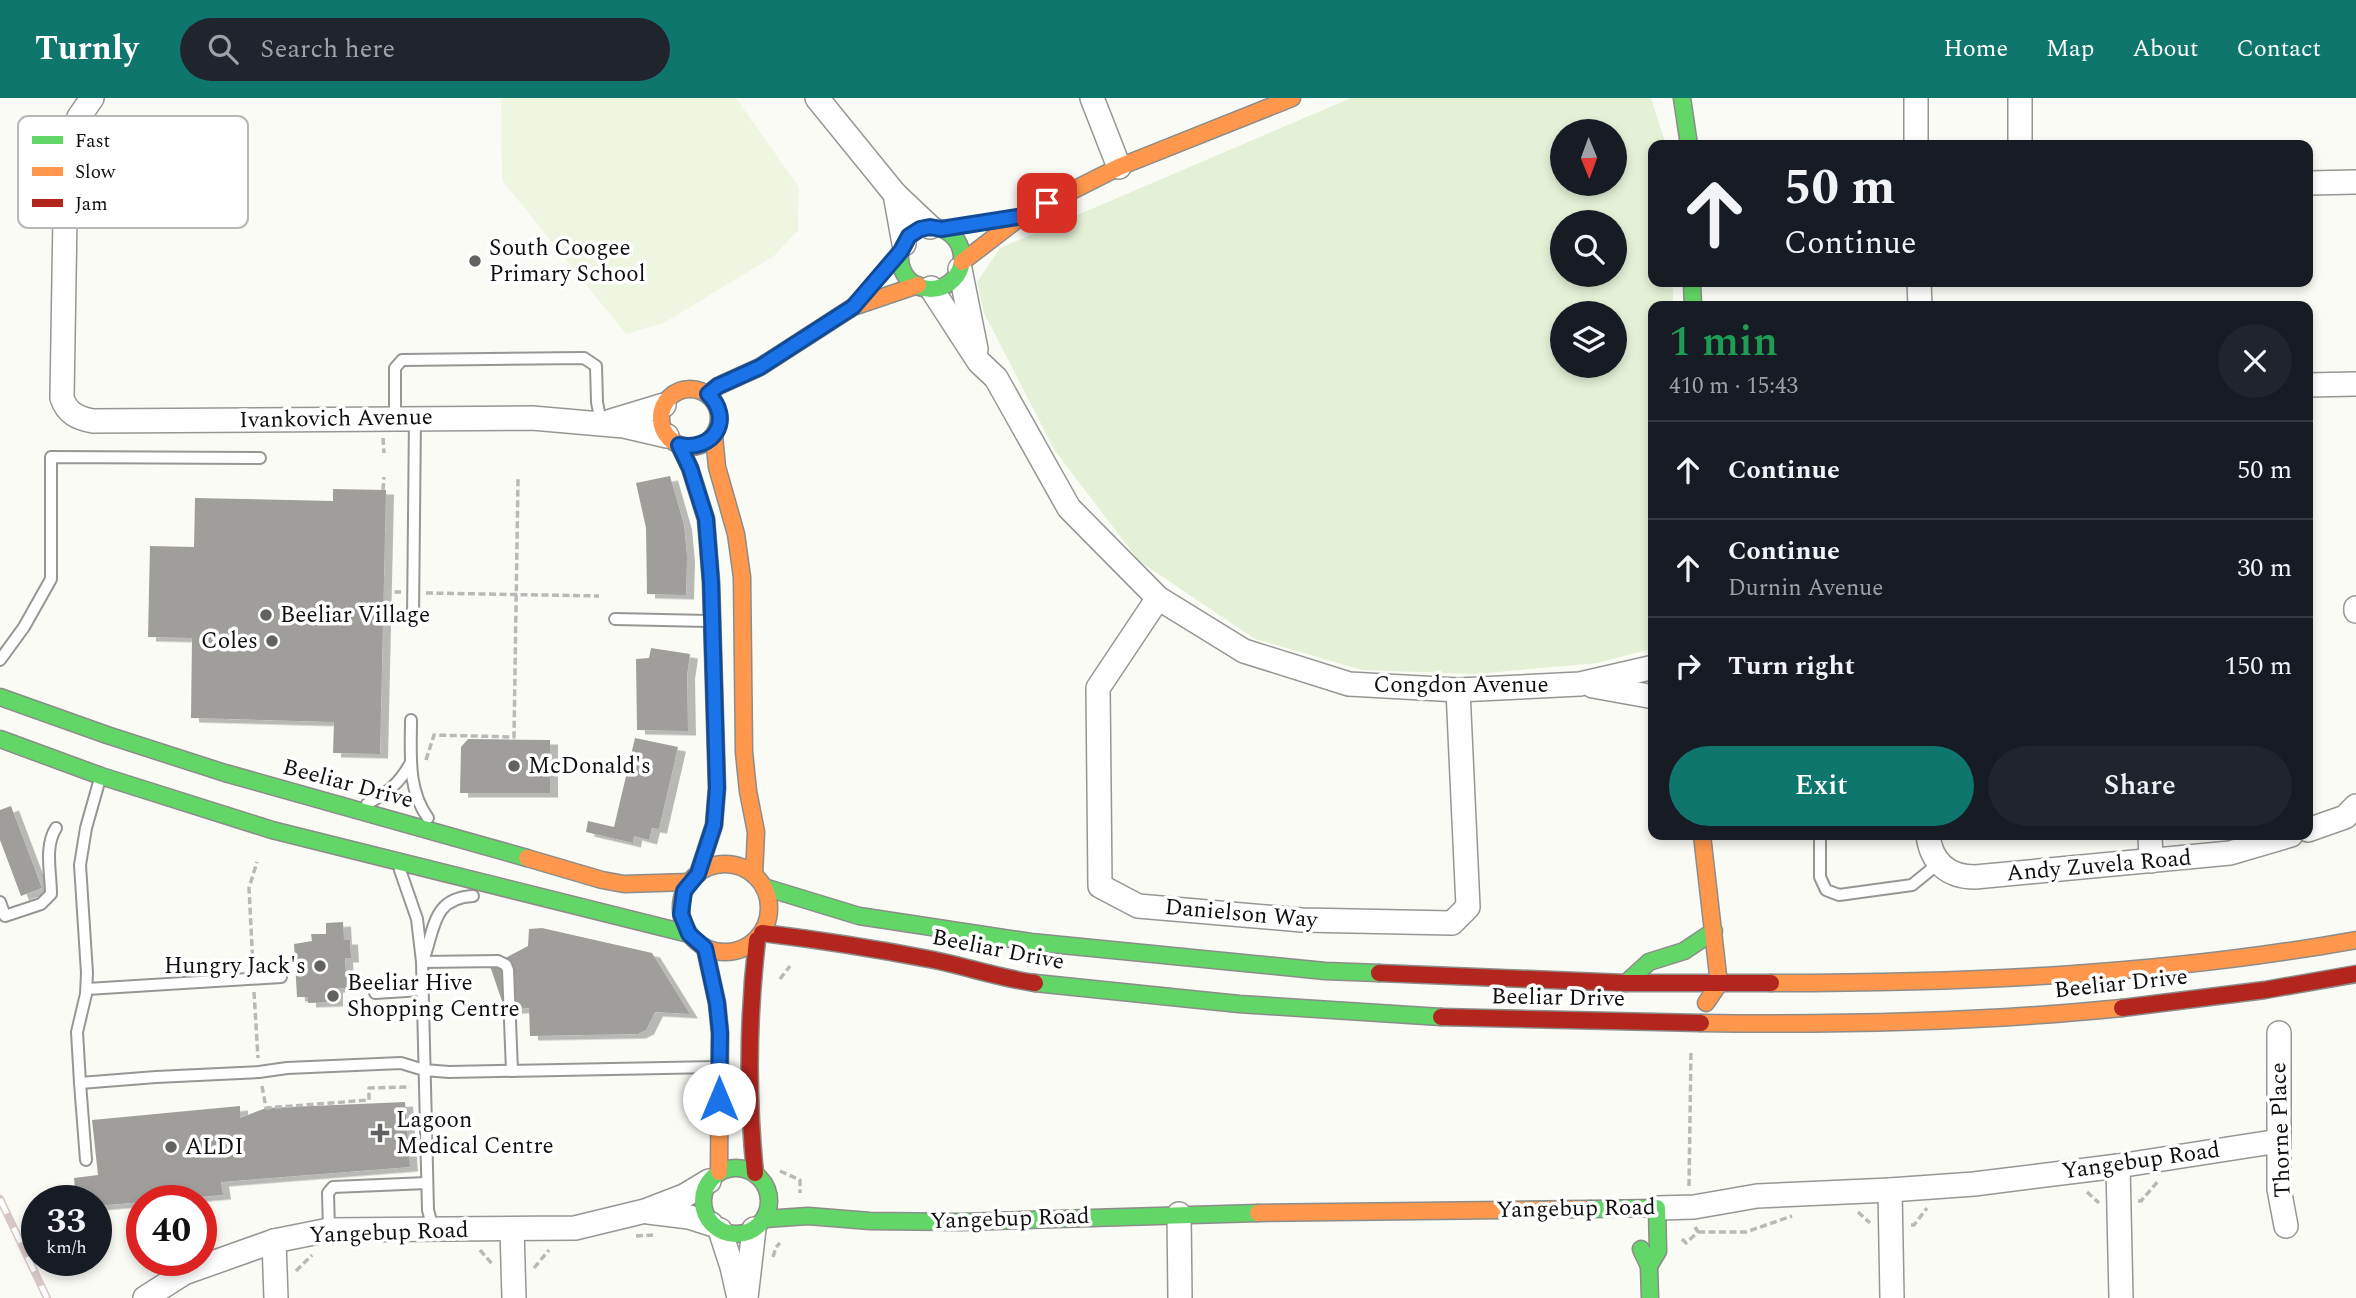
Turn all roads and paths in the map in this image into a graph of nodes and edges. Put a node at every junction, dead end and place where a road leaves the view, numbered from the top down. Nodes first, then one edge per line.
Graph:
1 (92, 98) edge
2 (817, 98) edge
3 (1092, 98) edge
4 (1292, 98) edge
5 (1682, 98) edge
6 (1916, 98) edge
7 (2020, 98) edge
8 (80, 116) edge
9 (1688, 140) edge
10 (1916, 140) edge
11 (2020, 140) edge
12 (1119, 167) junction
13 (2356, 182) edge
14 (2313, 183) edge
15 (895, 194) junction
16 (1023, 216) junction
17 (995, 220) dead end
18 (968, 224) dead end
19 (65, 228) edge
20 (936, 228) junction
21 (903, 247) junction
22 (961, 266) junction
23 (924, 287) junction
24 (853, 307) junction
25 (979, 362) junction
26 (760, 367) junction
27 (2356, 384) edge
28 (2313, 385) edge
29 (708, 394) junction
30 (664, 405) junction
31 (729, 408) junction
32 (397, 423) junction
33 (601, 423) junction
34 (714, 436) junction
35 (673, 441) junction
36 (384, 453) dead end
37 (260, 458) dead end
38 (384, 477) dead end
39 (518, 480) dead end
40 (383, 490) dead end
41 (384, 592) dead end
42 (413, 593) junction
43 (516, 595) junction
44 (599, 596) dead end
45 (1158, 598) junction
46 (413, 618) dead end
47 (615, 619) dead end
48 (727, 621) junction
49 (0, 660) edge
50 (1648, 668) edge
51 (1580, 684) junction
52 (1458, 690) junction
53 (1648, 695) edge
54 (0, 697) edge
55 (411, 720) dead end
56 (434, 735) dead end
57 (0, 739) edge
58 (411, 764) junction
59 (101, 776) junction
60 (2356, 806) edge
61 (354, 810) junction
62 (56, 828) dead end
63 (2313, 828) edge
64 (437, 831) junction
65 (1704, 840) edge
66 (1820, 840) edge
67 (1929, 840) edge
68 (2150, 840) edge
69 (2274, 840) edge
70 (2151, 861) junction
71 (396, 862) junction
72 (1939, 863) junction
73 (694, 878) junction
74 (759, 881) junction
75 (514, 889) junction
76 (0, 902) edge
77 (1714, 931) junction
78 (689, 934) junction
79 (759, 937) junction
80 (2356, 940) edge
81 (705, 948) junction
82 (422, 962) junction
83 (793, 963) dead end
84 (2356, 974) edge
85 (281, 977) dead end
86 (1626, 983) junction
87 (1719, 984) junction
88 (776, 987) dead end
89 (86, 989) junction
90 (422, 990) junction
91 (375, 993) dead end
92 (1693, 1024) junction
93 (1758, 1024) junction
94 (2278, 1033) dead end
95 (1692, 1042) dead end
96 (718, 1066) junction
97 (424, 1070) junction
98 (512, 1071) junction
99 (80, 1083) junction
100 (410, 1087) dead end
101 (266, 1108) dead end
102 (2278, 1141) junction
103 (86, 1160) dead end
104 (2118, 1166) junction
105 (755, 1172) junction
106 (714, 1176) junction
107 (428, 1183) junction
108 (767, 1186) junction
109 (1890, 1190) junction
110 (786, 1192) dead end
111 (811, 1201) dead end
112 (1689, 1207) junction
113 (1648, 1208) junction
114 (645, 1211) junction
115 (1178, 1214) junction
116 (870, 1221) junction
117 (760, 1224) junction
118 (2286, 1226) dead end
119 (715, 1227) junction
120 (433, 1229) junction
121 (512, 1229) junction
122 (329, 1230) junction
123 (1658, 1235) junction
124 (274, 1241) junction
125 (1649, 1266) junction
126 (145, 1298) edge
127 (276, 1298) edge
128 (514, 1298) edge
129 (738, 1298) edge
130 (746, 1298) edge
131 (1180, 1298) edge
132 (1650, 1298) edge
133 (1892, 1298) edge
134 (2121, 1298) edge

1 - 8 street, Ivankovich Avenue
2 - 15 street
3 - 12 street
4 - 12 main road
5 - 9 main road
6 - 10 street
7 - 11 street
12 - 16 main road
13 - 14 street
15 - 20 street
15 - 21 street
16 - 17 main road
16 - 22 main road
18 - 20 main road
19 - 32 street, Ivankovich Avenue
20 - 21 main road
20 - 22 main road
21 - 23 main road
21 - 24 main road
22 - 23 main road
22 - 25 street, Congdon Avenue
23 - 24 main road
23 - 25 street, Congdon Avenue
24 - 26 main road
25 - 45 street, Congdon Avenue
26 - 29 main road
26 - 31 main road
27 - 28 street
29 - 30 main road
29 - 31 main road
30 - 33 street, Ivankovich Avenue
30 - 35 main road
31 - 34 main road
32 - 33 street, Ivankovich Avenue
32 - 33 lane
32 - 36 path
32 - 42 lane
33 - 35 street, Ivankovich Avenue
34 - 35 main road
34 - 48 main road
35 - 48 main road
37 - 49 lane
38 - 40 path
39 - 43 path
41 - 42 path
42 - 43 path
42 - 46 lane
43 - 44 path
43 - 56 path
45 - 52 street, Congdon Avenue
45 - 52 street, Danielson Way
47 - 48 lane
48 - 73 main road
48 - 74 main road
50 - 51 street, Congdon Avenue
51 - 52 street, Congdon Avenue
51 - 53 street, Congdon Avenue
54 - 61 main road, Beeliar Drive
55 - 58 lane
57 - 59 main road
58 - 61 lane
58 - 64 lane
59 - 71 main road
59 - 89 lane
60 - 63 street
61 - 64 main road, Beeliar Drive
62 - 76 lane
64 - 73 main road, Beeliar Drive
65 - 77 main road
66 - 72 lane
67 - 72 street
68 - 70 street
69 - 70 street, Andy Zuvela Road
70 - 72 street, Andy Zuvela Road
71 - 75 main road
71 - 82 lane
73 - 74 main road
73 - 78 main road
74 - 79 main road
74 - 86 main road, Beeliar Drive
75 - 78 main road
75 - 82 lane
77 - 86 main road
77 - 87 main road
78 - 81 main road
79 - 81 main road
79 - 92 main road, Beeliar Drive
79 - 105 main road
80 - 87 main road, Beeliar Drive
81 - 96 main road
82 - 90 lane
82 - 98 lane
83 - 88 path
84 - 93 main road, Beeliar Drive
85 - 89 lane
86 - 87 main road, Beeliar Drive
87 - 92 main road
87 - 93 main road
89 - 99 lane
90 - 91 lane
90 - 97 lane
92 - 93 main road, Beeliar Drive
94 - 102 street, Thorne Place
95 - 112 path
96 - 98 lane
96 - 106 main road
97 - 98 lane
97 - 99 lane
97 - 107 lane
99 - 103 lane
100 - 101 path
102 - 104 street, Yangebup Road
102 - 118 street, Thorne Place
104 - 109 street, Yangebup Road
104 - 134 street
105 - 106 main road
105 - 108 main road
106 - 114 street, Yangebup Road
106 - 119 main road
107 - 120 lane
107 - 122 lane
108 - 110 main road
108 - 117 main road
109 - 112 street, Yangebup Road
109 - 133 street
111 - 116 main road, Yangebup Road
112 - 113 street, Yangebup Road
112 - 123 path
113 - 115 main road, Yangebup Road
113 - 123 main road
113 - 125 main road
114 - 119 street, Yangebup Road
114 - 121 street, Yangebup Road
115 - 116 main road, Yangebup Road
115 - 131 street
116 - 117 main road, Yangebup Road
117 - 119 main road
117 - 130 street
119 - 129 street
120 - 121 street, Yangebup Road
120 - 122 street, Yangebup Road
121 - 128 street
122 - 124 street, Yangebup Road
123 - 125 main road
124 - 126 street, Yangebup Road
124 - 127 street
125 - 132 main road

